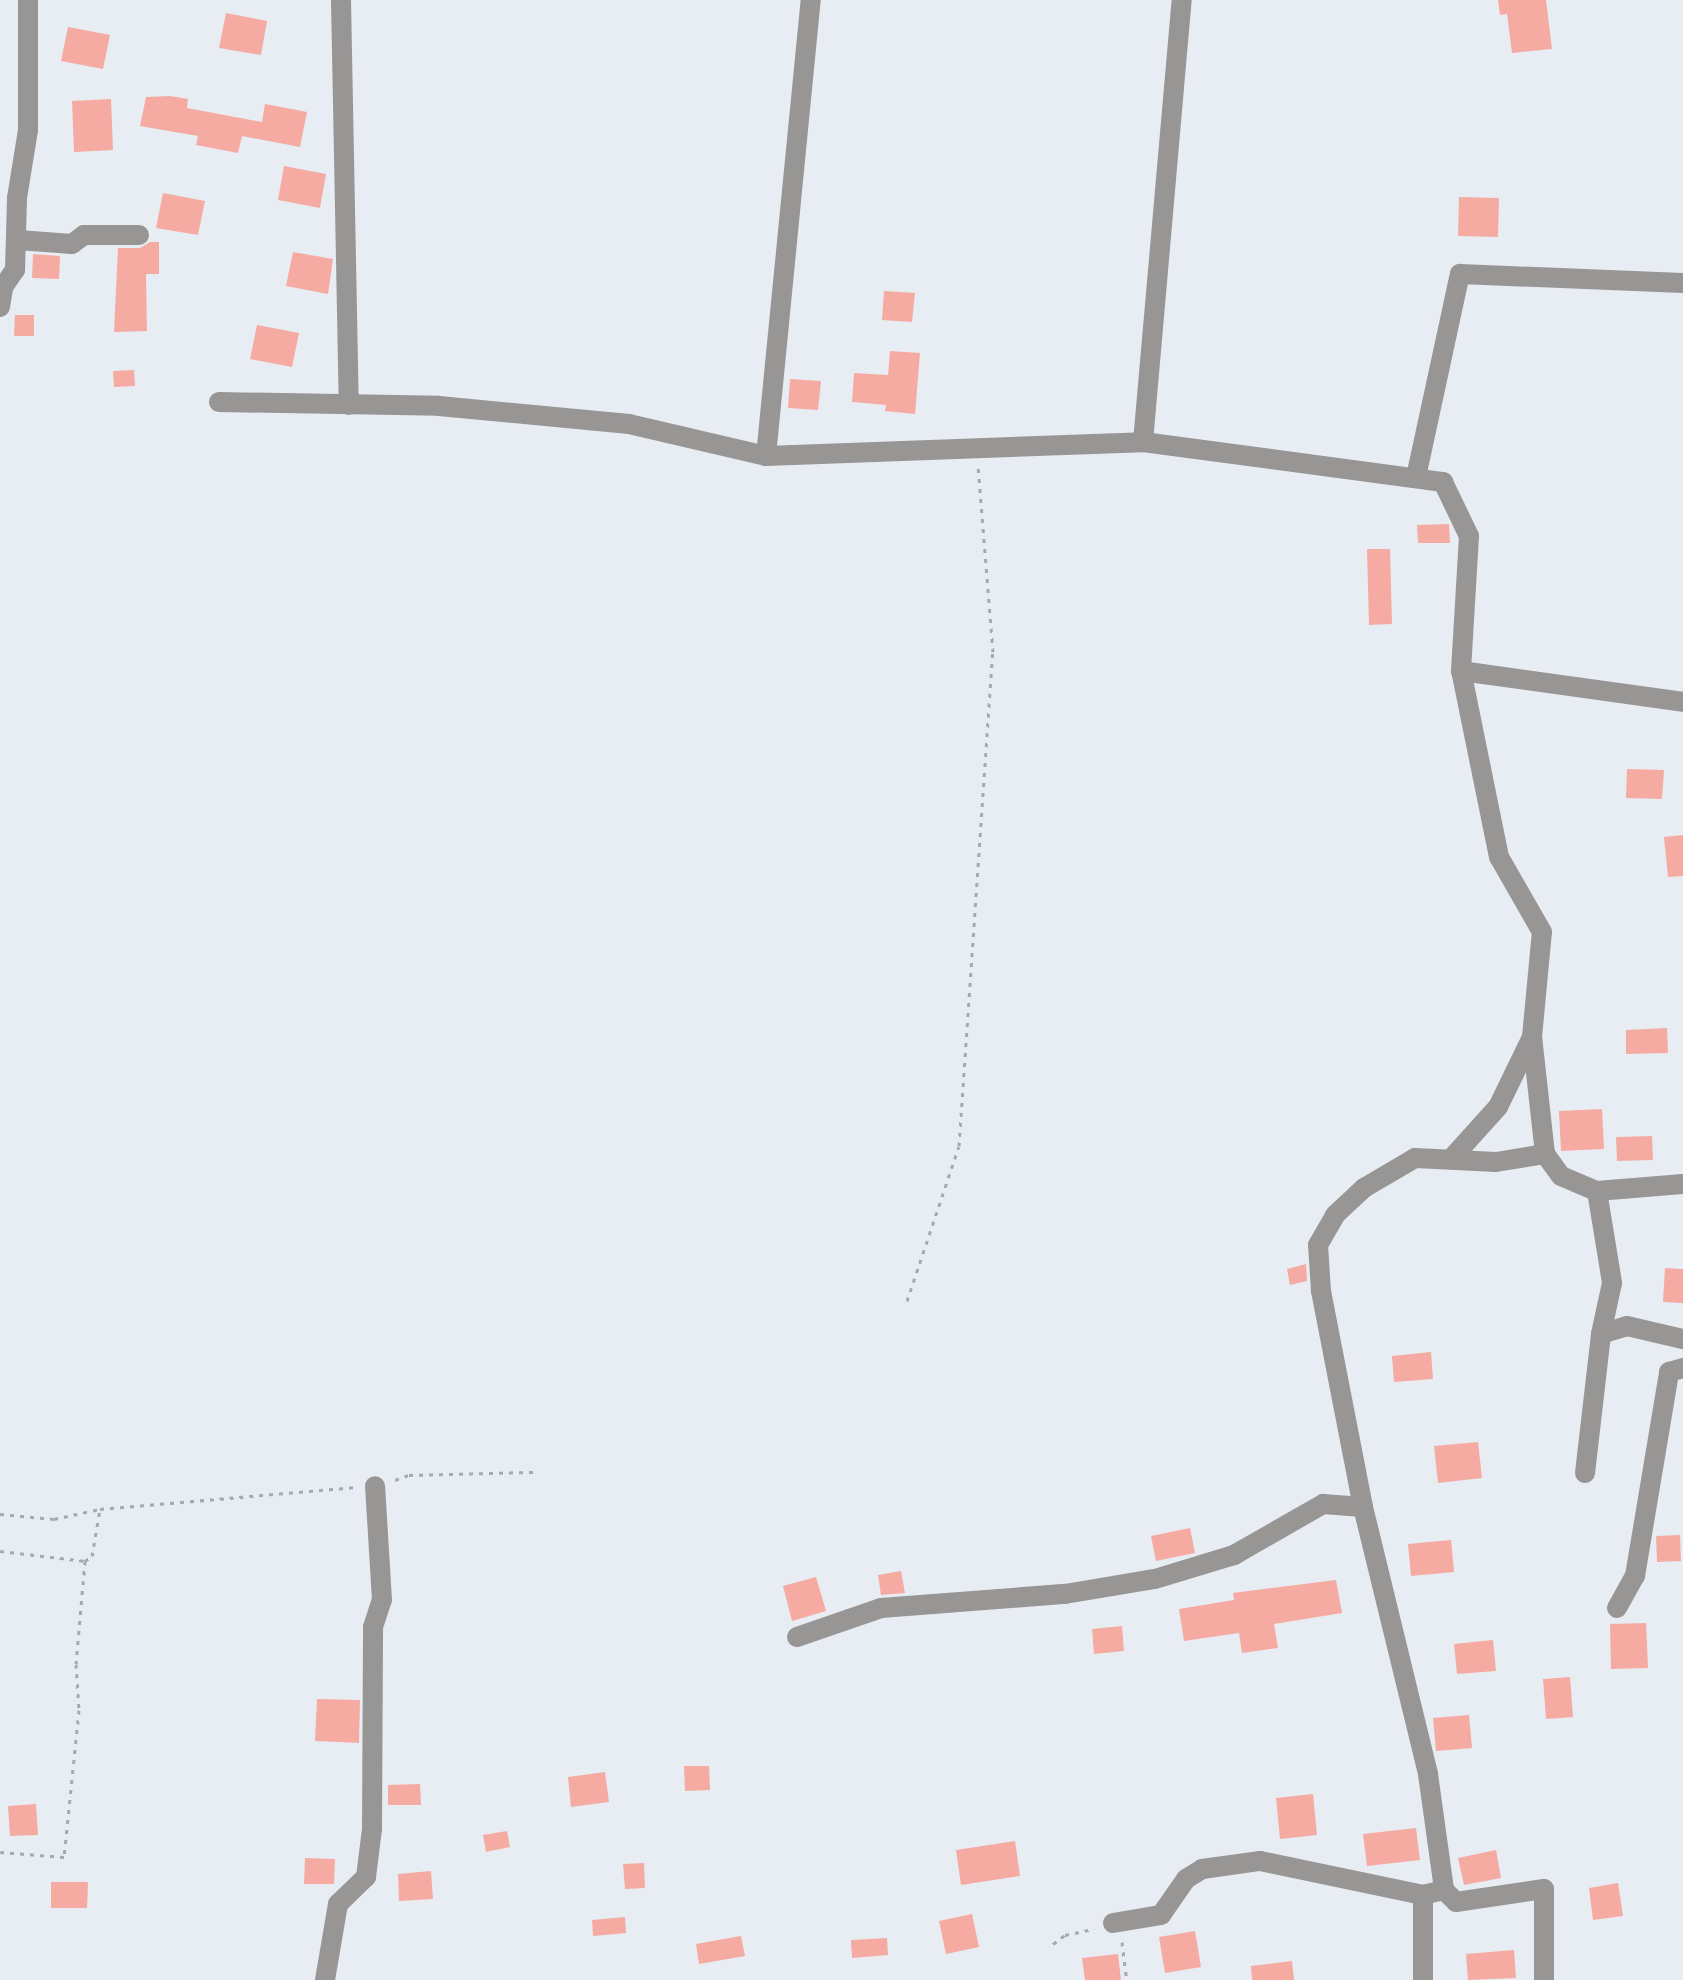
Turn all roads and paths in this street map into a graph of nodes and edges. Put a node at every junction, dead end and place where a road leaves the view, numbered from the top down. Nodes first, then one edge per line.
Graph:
1 (28, 0) edge
2 (341, 0) edge
3 (811, 0) edge
4 (1182, 0) edge
5 (139, 235) dead end
6 (18, 240) junction
7 (1683, 283) edge
8 (0, 307) edge
9 (219, 402) dead end
10 (349, 405) junction
11 (1143, 442) junction
12 (976, 447) junction
13 (766, 456) junction
14 (1416, 477) junction
15 (1461, 671) junction
16 (1683, 702) edge
17 (1532, 1037) junction
18 (1545, 1154) junction
19 (1451, 1159) junction
20 (1683, 1184) edge
21 (1597, 1191) junction
22 (907, 1301) dead end
23 (1601, 1334) junction
24 (1683, 1339) edge
25 (1683, 1368) edge
26 (534, 1472) dead end
27 (1585, 1473) dead end
28 (375, 1486) junction
29 (1363, 1507) junction
30 (100, 1509) junction
31 (0, 1514) edge
32 (0, 1551) edge
33 (85, 1561) junction
34 (1617, 1608) dead end
35 (797, 1637) dead end
36 (0, 1852) edge
37 (1444, 1890) junction
38 (1423, 1895) junction
39 (1116, 1922) junction
40 (1053, 1944) dead end
41 (325, 1980) edge
42 (1127, 1980) edge
43 (1423, 1980) edge
44 (1544, 1980) edge

1 - 6 street
2 - 10 street
3 - 13 street
4 - 11 street
5 - 6 street
6 - 8 street
7 - 14 street
9 - 10 street
10 - 13 street
11 - 12 street
11 - 14 street
12 - 13 street
12 - 22 path
14 - 15 street
15 - 16 street
15 - 17 street
17 - 18 street
17 - 19 street
18 - 19 street
18 - 21 street
19 - 29 street
20 - 21 street
21 - 23 street
23 - 24 street
23 - 27 street
25 - 34 street
26 - 28 path
28 - 30 path
28 - 41 street
29 - 35 street
29 - 37 street
30 - 31 path
30 - 33 path
32 - 33 path
33 - 36 path
37 - 38 street
37 - 44 street
38 - 39 street
38 - 43 street
39 - 40 path
39 - 42 path

